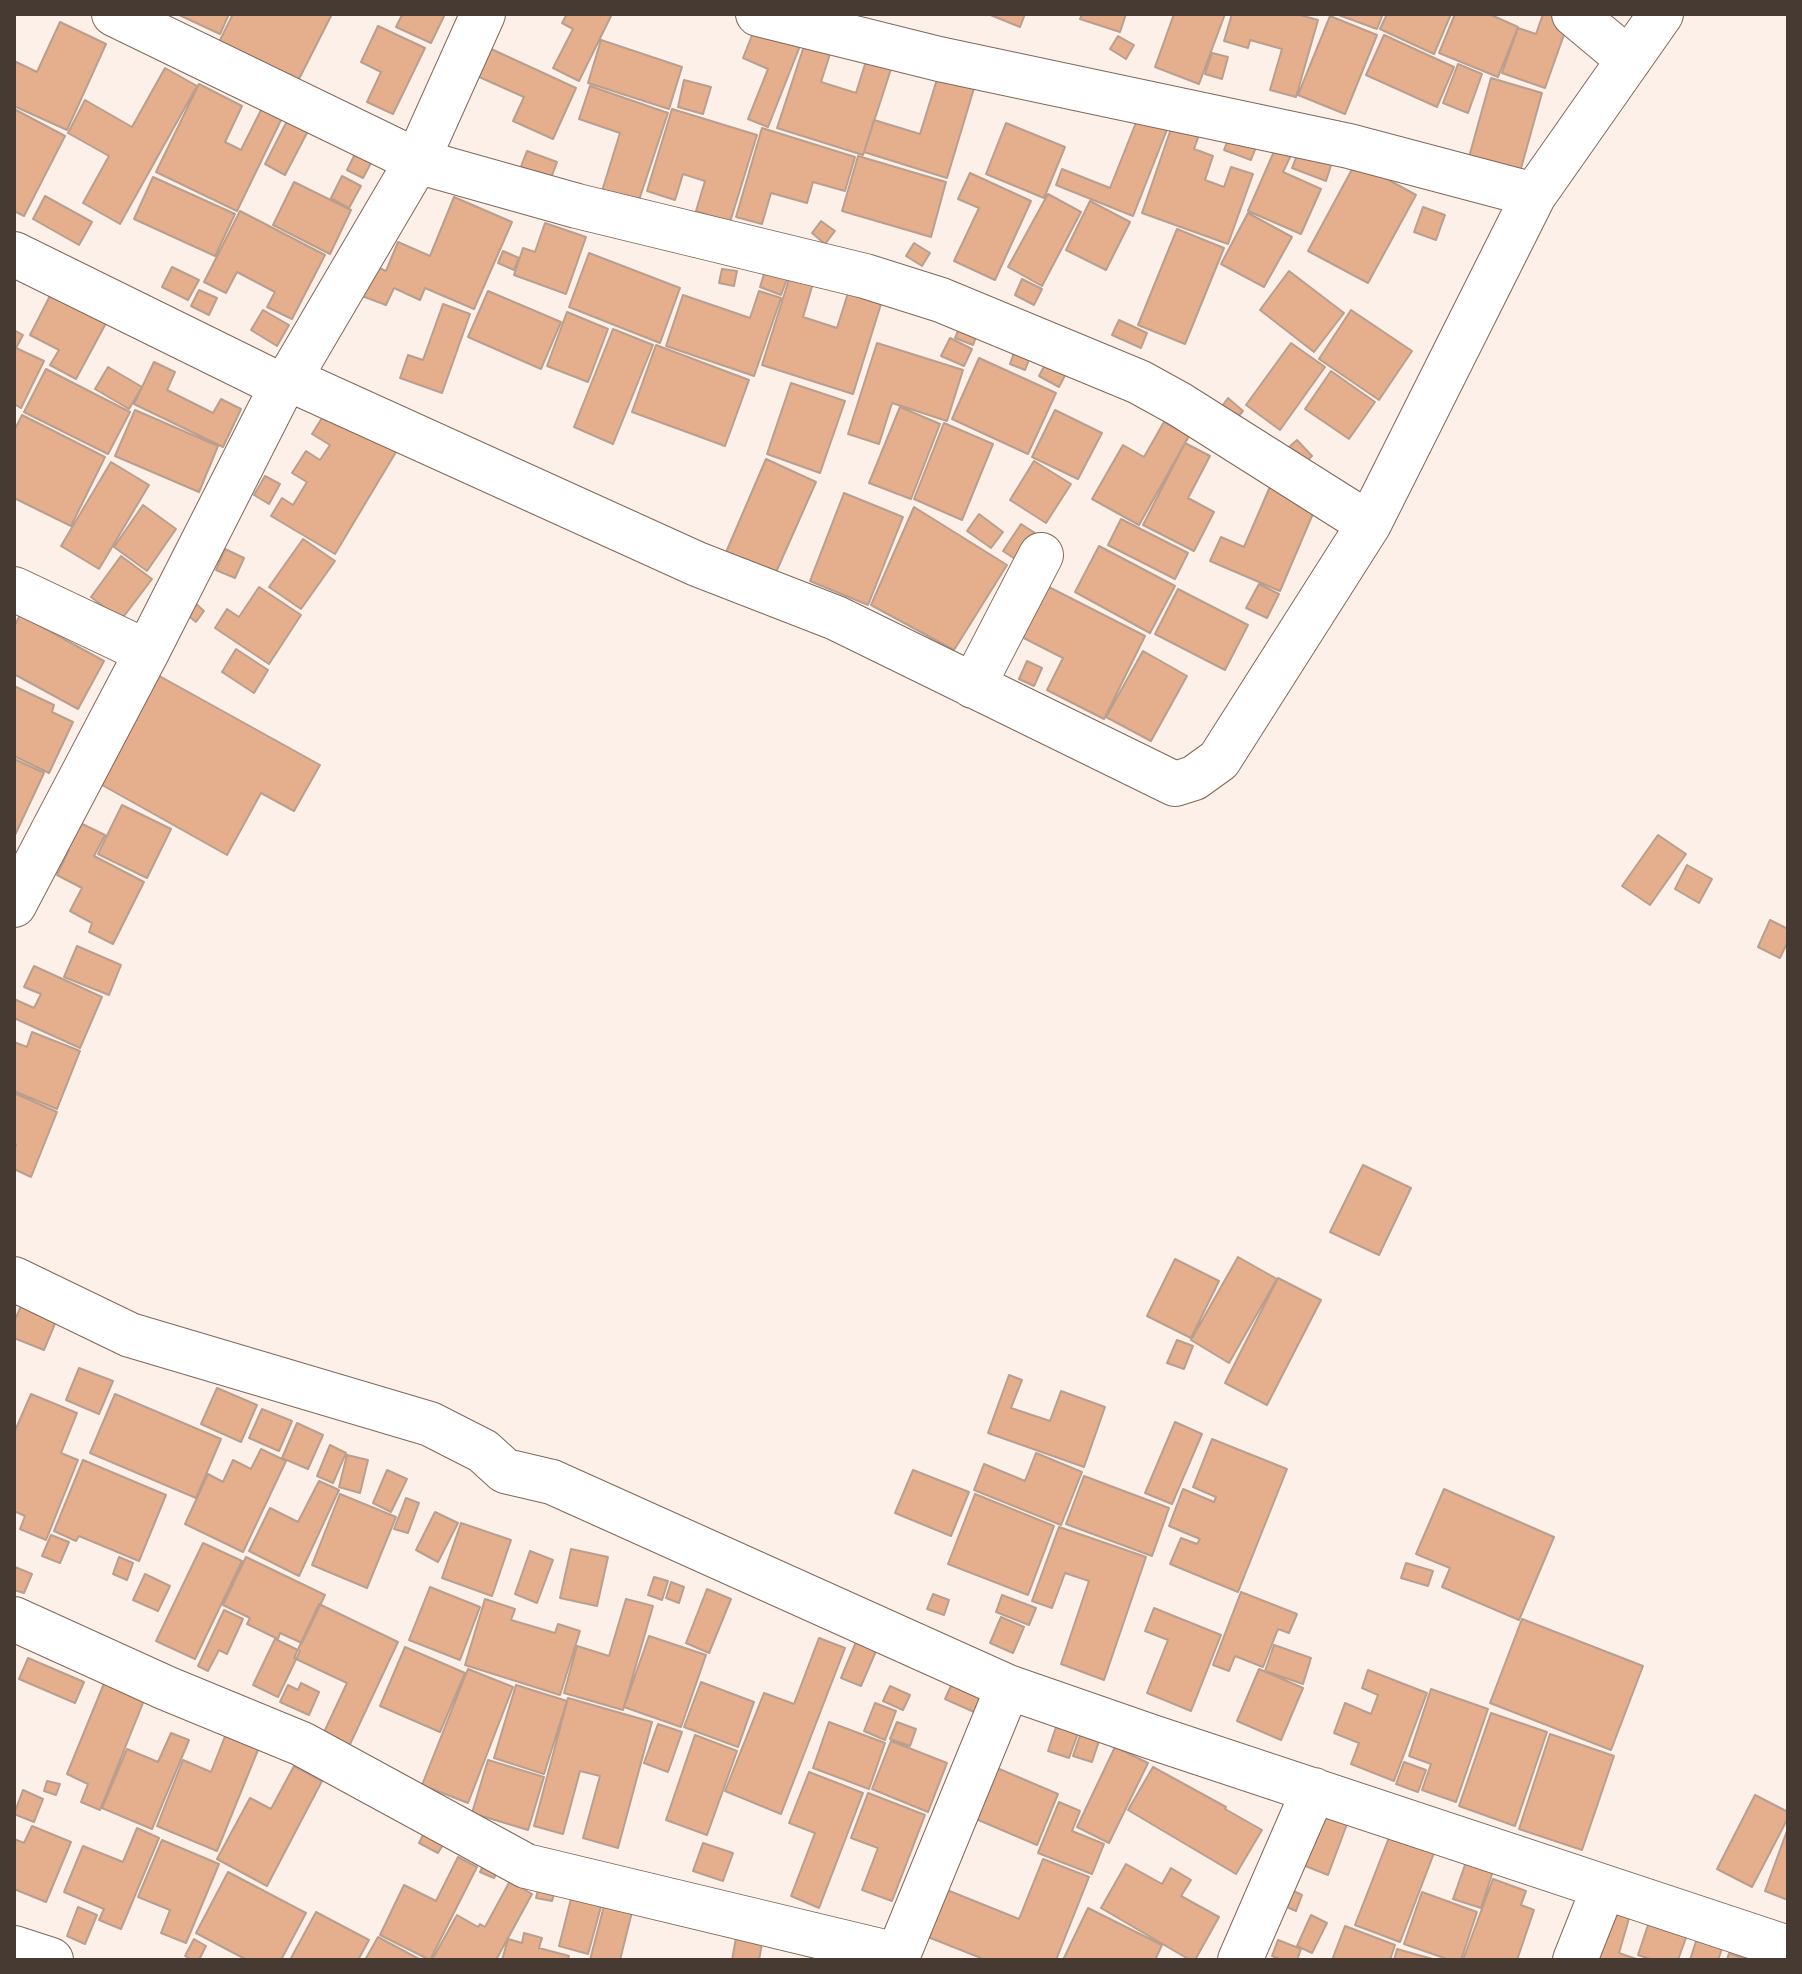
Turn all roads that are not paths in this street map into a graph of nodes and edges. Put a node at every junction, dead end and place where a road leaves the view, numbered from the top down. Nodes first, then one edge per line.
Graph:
1 (114, 14) edge
2 (483, 14) edge
3 (758, 14) edge
4 (1574, 14) edge
5 (1661, 14) edge
6 (1629, 60) junction
7 (417, 161) junction
8 (1534, 195) junction
9 (14, 254) edge
10 (285, 383) junction
11 (1369, 524) junction
12 (1041, 555) dead end
13 (14, 589) edge
14 (147, 652) junction
15 (973, 686) junction
16 (14, 905) edge
17 (14, 1279) edge
18 (14, 1619) edge
19 (1008, 1687) junction
20 (1314, 1790) junction
21 (1604, 1887) junction
22 (14, 1948) edge
23 (1788, 1948) edge
24 (897, 1957) edge
25 (51, 1960) edge
26 (1240, 1960) edge
27 (1575, 1960) edge

1 - 7 street
2 - 7 street
3 - 8 street
4 - 6 street
5 - 6 street
6 - 8 street
7 - 10 street
7 - 11 street
8 - 11 street
9 - 10 street
10 - 14 street
10 - 15 street
11 - 15 street
12 - 15 street
13 - 14 street
14 - 16 street
17 - 19 street
18 - 24 street
19 - 20 street
19 - 24 street
20 - 21 street
20 - 26 street
21 - 23 street
21 - 27 street
22 - 25 street

